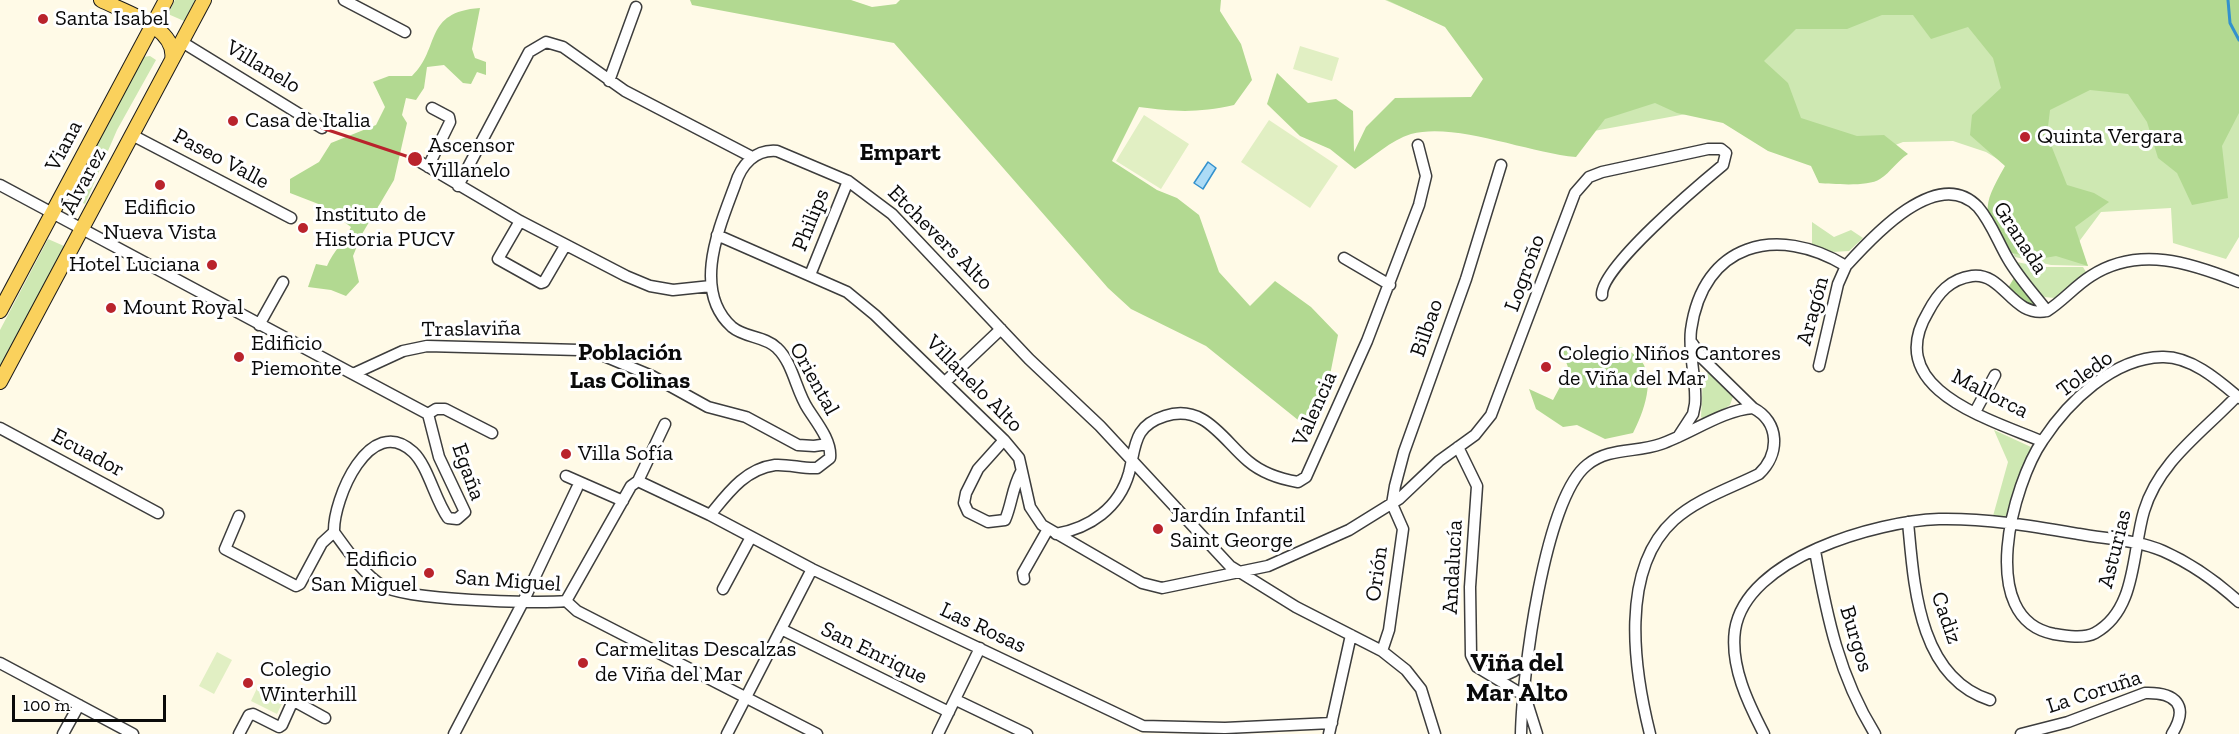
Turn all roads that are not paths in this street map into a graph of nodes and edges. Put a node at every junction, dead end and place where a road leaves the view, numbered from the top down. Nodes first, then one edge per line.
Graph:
1 (101, 0) edge
2 (166, 0) edge
3 (204, 0) edge
4 (344, 0) edge
5 (636, 7) dead end
6 (152, 26) junction
7 (405, 32) dead end
8 (182, 42) junction
9 (171, 62) junction
10 (609, 81) junction
11 (432, 108) dead end
12 (322, 128) dead end
13 (132, 135) junction
14 (1418, 145) dead end
15 (752, 157) junction
16 (415, 159) dead end
17 (1501, 165) dead end
18 (428, 167) junction
19 (848, 181) junction
20 (0, 185) edge
21 (458, 186) junction
22 (52, 213) junction
23 (291, 218) dead end
24 (520, 221) junction
25 (82, 230) junction
26 (717, 235) junction
27 (565, 246) junction
28 (1344, 258) dead end
29 (1846, 266) junction
30 (810, 275) junction
31 (283, 282) dead end
32 (2239, 282) edge
33 (1390, 285) junction
34 (711, 286) junction
35 (1602, 295) dead end
36 (2047, 310) junction
37 (0, 311) edge
38 (259, 325) junction
39 (1001, 329) junction
40 (1692, 343) junction
41 (1710, 366) junction
42 (1819, 366) dead end
43 (353, 374) junction
44 (1995, 375) dead end
45 (1695, 381) junction
46 (0, 382) edge
47 (945, 382) junction
48 (1740, 392) junction
49 (2238, 397) edge
50 (1753, 408) junction
51 (1975, 412) junction
52 (428, 414) junction
53 (1693, 414) junction
54 (1730, 414) junction
55 (665, 424) dead end
56 (1702, 427) junction
57 (0, 428) edge
58 (492, 433) dead end
59 (1678, 437) junction
60 (1004, 440) junction
61 (2041, 441) junction
62 (828, 444) junction
63 (1458, 447) junction
64 (1131, 459) junction
65 (1021, 472) junction
66 (566, 476) dead end
67 (638, 482) junction
68 (577, 488) dead end
69 (623, 501) junction
70 (1392, 504) junction
71 (158, 513) dead end
72 (710, 515) junction
73 (239, 516) dead end
74 (1908, 522) junction
75 (2009, 523) junction
76 (1052, 531) junction
77 (334, 532) junction
78 (751, 537) junction
79 (2136, 544) junction
80 (1815, 551) junction
81 (812, 569) junction
82 (1238, 572) junction
83 (1024, 579) dead end
84 (723, 589) dead end
85 (566, 601) junction
86 (523, 602) junction
87 (2239, 602) edge
88 (781, 629) junction
89 (1351, 635) junction
90 (980, 648) junction
91 (1382, 651) junction
92 (1526, 661) junction
93 (0, 663) edge
94 (1499, 678) junction
95 (1525, 696) junction
96 (745, 699) junction
97 (956, 700) junction
98 (1990, 700) dead end
99 (79, 705) junction
100 (949, 712) junction
101 (325, 718) dead end
102 (1331, 728) edge
103 (1141, 730) edge
104 (63, 734) edge
105 (133, 734) edge
106 (239, 734) edge
107 (454, 734) edge
108 (727, 734) edge
109 (817, 734) edge
110 (938, 734) edge
111 (1027, 734) edge
112 (1436, 734) edge
113 (1521, 734) edge
114 (1537, 734) edge
115 (1650, 734) edge
116 (1764, 734) edge
117 (1875, 734) edge
118 (2021, 734) edge
119 (2172, 734) edge

1 - 6 main road
2 - 6 main road, Viana
3 - 8 main road, Álvarez
4 - 7 street
5 - 10 street
6 - 9 main road
6 - 22 main road, Viana
8 - 9 main road, Álvarez
8 - 12 street, Villanelo
9 - 13 main road, Álvarez
10 - 15 street
10 - 21 street
11 - 18 street
13 - 23 street, Paseo Valle
13 - 25 main road, Álvarez
14 - 33 street, Valencia
15 - 19 street, Etchevers Alto
15 - 26 street, Oriental
16 - 18 street
17 - 70 street, Bilbao
18 - 21 street
19 - 30 street, Philips
19 - 39 street, Etchevers Alto
20 - 22 street
21 - 24 street
22 - 25 street
22 - 37 main road, Viana
24 - 27 street
24 - 27 street
25 - 38 street
25 - 46 main road, Álvarez
26 - 30 street, Villanelo Alto
26 - 34 street, Oriental
27 - 34 street
28 - 33 street
29 - 36 street, Granada
29 - 40 street
29 - 42 street, Aragón
30 - 47 street, Villanelo Alto
31 - 38 street
32 - 36 street, Granada
33 - 64 street, Valencia
34 - 62 street, Oriental
35 - 63 street, Logroño
36 - 51 street, Mallorca
38 - 43 street
39 - 47 street
39 - 64 street, Etchevers Alto
40 - 41 street
40 - 45 street
41 - 45 street
41 - 48 street
43 - 52 street
43 - 62 street, Traslaviña
44 - 51 street
45 - 53 street
47 - 60 street, Villanelo Alto
48 - 50 street
48 - 54 street
49 - 61 street, Toledo
49 - 79 street, Asturias
50 - 54 street
50 - 115 street
51 - 61 street, Mallorca
52 - 58 street
52 - 77 street, Egaña
53 - 56 street
53 - 59 street
54 - 56 street
55 - 67 street
56 - 59 street
57 - 71 street, Ecuador
59 - 92 street
60 - 65 street, Villanelo Alto
60 - 65 street
61 - 75 street, Toledo
62 - 72 street
63 - 70 street, Logroño
63 - 94 street, Andalucía
64 - 76 street, Valencia
64 - 82 street, Etchevers Alto
65 - 76 street, Villanelo Alto
66 - 69 street
67 - 69 street
67 - 72 street, Las Rosas
68 - 86 street
69 - 85 street
70 - 82 street, Logroño
70 - 91 street, Orión
72 - 78 street, Las Rosas
73 - 77 street
74 - 75 street
74 - 80 street
74 - 98 street, Cadiz
75 - 79 street
75 - 79 street, Asturias
76 - 82 street, Villanelo Alto
76 - 83 street
77 - 86 street, San Miguel
78 - 81 street, Las Rosas
78 - 84 street
79 - 87 street
80 - 116 street
80 - 117 street, Burgos
81 - 88 street
81 - 90 street, Las Rosas
82 - 89 street, Etchevers Alto
85 - 86 street, San Miguel
85 - 96 street, San Miguel
86 - 107 street
88 - 96 street
88 - 100 street, San Enrique
89 - 91 street, Etchevers Alto
89 - 102 street
90 - 97 street
90 - 103 street, Las Rosas
91 - 112 street, Etchevers Alto
92 - 94 street
92 - 95 street
93 - 99 street
94 - 95 street, Andalucía
95 - 113 street
95 - 114 street
96 - 108 street
96 - 109 street, San Miguel
97 - 100 street
97 - 111 street
99 - 104 street
99 - 105 street
100 - 110 street
101 - 106 street
102 - 103 street, Las Rosas
118 - 119 street, La Coruña

